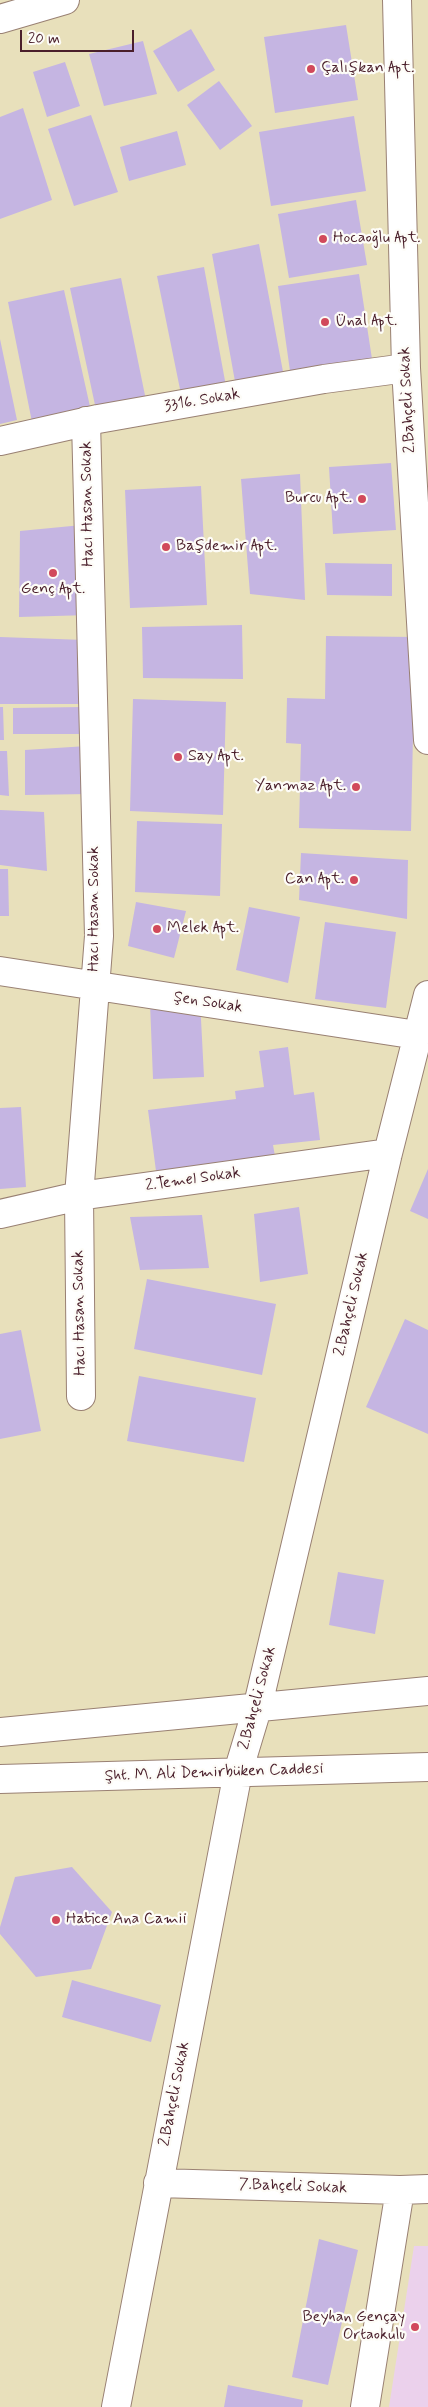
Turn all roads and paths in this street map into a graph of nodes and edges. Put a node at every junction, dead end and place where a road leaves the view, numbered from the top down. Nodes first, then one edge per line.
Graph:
1 (65, 0) edge
2 (398, 0) edge
3 (0, 19) edge
4 (406, 368) junction
5 (86, 421) junction
6 (0, 441) edge
7 (428, 740) edge
8 (0, 971) edge
9 (94, 986) junction
10 (428, 995) edge
11 (417, 1035) junction
12 (388, 1153) junction
13 (79, 1196) junction
14 (0, 1214) edge
15 (81, 1396) dead end
16 (428, 1691) edge
17 (257, 1709) junction
18 (0, 1732) edge
19 (428, 1767) edge
20 (238, 1772) junction
21 (0, 1779) edge
22 (158, 2183) junction
23 (428, 2189) edge
24 (400, 2190) junction
25 (116, 2407) edge
26 (365, 2407) edge

1 - 3 street
2 - 4 street, 2.Bahçeli Sokak
4 - 5 street, 3316. Sokak
4 - 7 street, 2.Bahçeli Sokak
5 - 6 street, 3316. Sokak
5 - 9 street, Hacı Hasan Sokak
8 - 9 street, Şen Sokak
9 - 11 street, Şen Sokak
9 - 13 street, Hacı Hasan Sokak
10 - 11 street, 2.Bahçeli Sokak
11 - 12 street, 2.Bahçeli Sokak
12 - 13 street, 2.Temel Sokak
12 - 17 street, 2.Bahçeli Sokak
13 - 14 street, 2.Temel Sokak
13 - 15 street, Hacı Hasan Sokak
16 - 17 street
17 - 18 street
17 - 20 street, 2.Bahçeli Sokak
19 - 20 street, Şht. M. Ali Demirbüken Caddesi
20 - 21 street, Şht. M. Ali Demirbüken Caddesi
20 - 22 street, 2.Bahçeli Sokak
22 - 24 street, 7.Bahçeli Sokak
22 - 25 street, 2.Bahçeli Sokak
23 - 24 street, 7.Bahçeli Sokak
24 - 26 street

